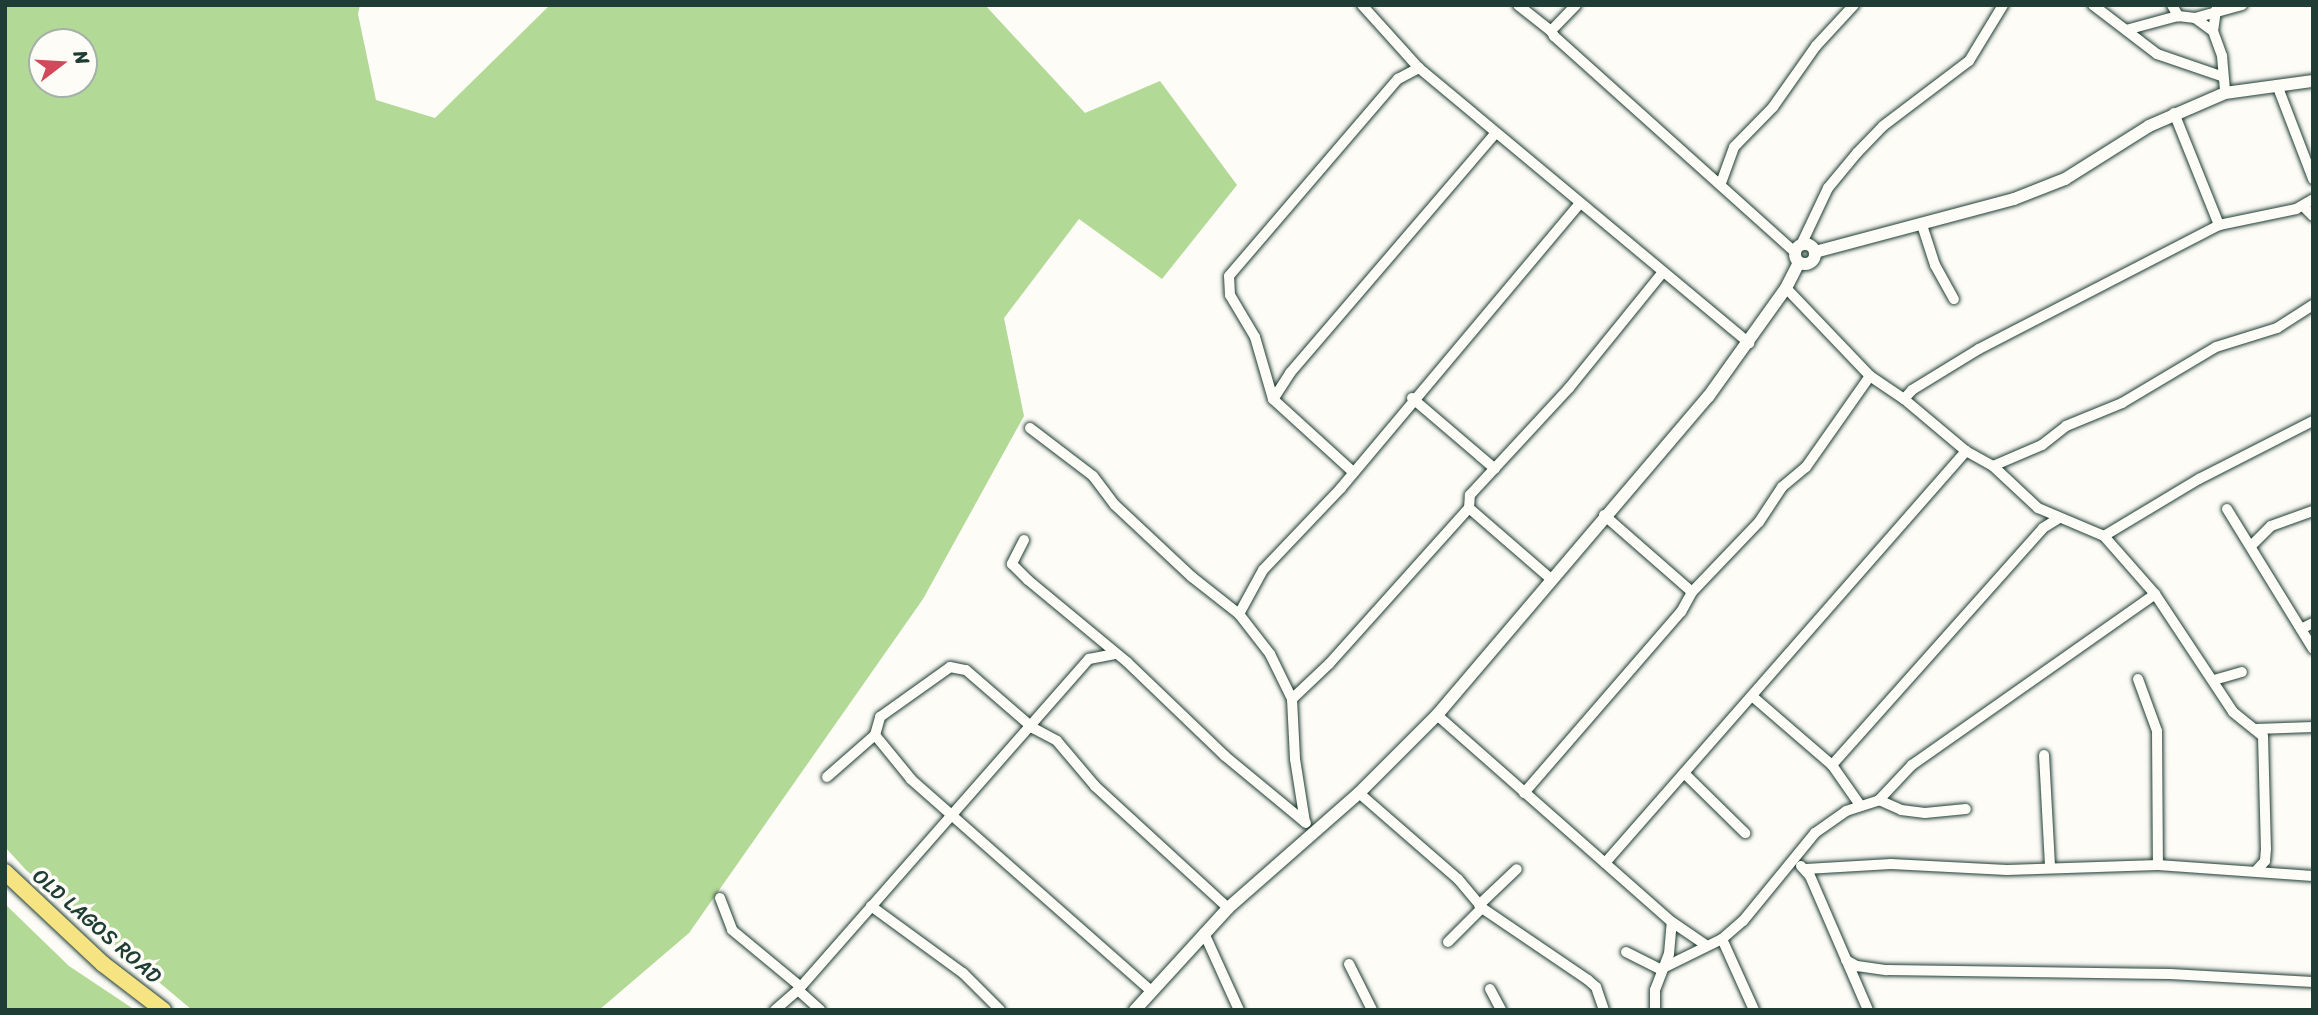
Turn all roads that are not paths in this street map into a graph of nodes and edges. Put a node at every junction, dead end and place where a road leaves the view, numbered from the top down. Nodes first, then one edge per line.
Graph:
1 (1362, 5) edge
2 (1518, 5) edge
3 (1576, 5) edge
4 (1854, 5) edge
5 (2003, 5) edge
6 (2093, 5) edge
7 (2172, 5) edge
8 (2242, 5) edge
9 (2216, 10) junction
10 (2178, 16) junction
11 (2195, 18) junction
12 (2126, 30) junction
13 (1551, 31) junction
14 (2213, 31) junction
15 (1419, 68) junction
16 (2221, 76) junction
17 (2313, 82) edge
18 (2277, 85) junction
19 (2225, 93) junction
20 (2174, 113) junction
21 (1496, 133) junction
22 (2313, 179) edge
23 (1721, 183) junction
24 (2313, 199) edge
25 (1580, 202) junction
26 (2303, 206) junction
27 (2313, 216) edge
28 (1922, 225) junction
29 (2220, 225) junction
30 (1799, 253) junction
31 (1663, 272) junction
32 (1786, 288) junction
33 (1954, 299) dead end
34 (2313, 305) edge
35 (1749, 342) junction
36 (1870, 376) junction
37 (1412, 398) junction
38 (1273, 399) junction
39 (1904, 399) junction
40 (2313, 421) edge
41 (1030, 428) dead end
42 (1966, 451) junction
43 (1993, 466) junction
44 (1495, 469) junction
45 (1352, 471) junction
46 (1469, 508) junction
47 (2227, 509) dead end
48 (2313, 511) edge
49 (1604, 515) junction
50 (2059, 518) junction
51 (2104, 536) junction
52 (1024, 540) dead end
53 (2252, 545) junction
54 (1552, 580) junction
55 (1692, 592) junction
56 (2155, 594) junction
57 (1239, 614) junction
58 (2313, 622) edge
59 (2301, 629) junction
60 (2313, 649) edge
61 (1114, 654) junction
62 (2242, 672) dead end
63 (2138, 679) dead end
64 (2214, 680) junction
65 (1752, 696) junction
66 (1292, 699) junction
67 (1437, 715) junction
68 (2313, 727) edge
69 (1033, 728) junction
70 (2256, 729) junction
71 (876, 735) junction
72 (2044, 755) dead end
73 (1832, 765) junction
74 (1684, 773) junction
75 (827, 778) dead end
76 (1359, 793) junction
77 (1524, 793) junction
78 (1880, 800) junction
79 (1860, 805) junction
80 (1966, 809) dead end
81 (952, 816) junction
82 (1305, 822) junction
83 (1314, 833) junction
84 (1745, 833) dead end
85 (1605, 863) junction
86 (1794, 863) junction
87 (2158, 865) junction
88 (2050, 867) junction
89 (1517, 869) dead end
90 (1806, 869) junction
91 (5, 872) edge
92 (2256, 872) junction
93 (2313, 876) edge
94 (720, 898) dead end
95 (871, 906) junction
96 (1480, 906) junction
97 (1227, 908) junction
98 (1672, 922) junction
99 (1204, 933) junction
100 (1722, 939) junction
101 (1448, 942) dead end
102 (1707, 946) junction
103 (1626, 952) dead end
104 (1846, 960) junction
105 (1349, 964) dead end
106 (1664, 968) junction
107 (2313, 982) edge
108 (800, 989) junction
109 (1490, 989) dead end
110 (1150, 990) junction
111 (163, 1010) edge
112 (775, 1010) edge
113 (820, 1010) edge
114 (1000, 1010) edge
115 (1135, 1010) edge
116 (1239, 1010) edge
117 (1372, 1010) edge
118 (1501, 1010) edge
119 (1604, 1010) edge
120 (1655, 1010) edge
121 (1754, 1010) edge
122 (1868, 1010) edge

1 - 15 street
2 - 13 street
3 - 13 street
4 - 23 street
5 - 30 street
6 - 12 street
7 - 10 street
8 - 9 street
9 - 11 street
9 - 14 street
10 - 11 street
10 - 12 street
11 - 14 street
12 - 16 street
13 - 23 street
14 - 16 street
15 - 21 street
15 - 38 street
16 - 19 street
17 - 18 street
18 - 19 street
18 - 22 street
19 - 20 street
20 - 28 street
20 - 29 street
21 - 25 street
21 - 38 street
23 - 30 street
24 - 26 street
25 - 31 street
25 - 37 street
26 - 27 street
26 - 29 street
28 - 30 street
28 - 33 street
29 - 39 street
30 - 32 street
31 - 35 street
31 - 44 street
32 - 35 street
32 - 36 street
34 - 43 street
35 - 49 street
36 - 39 street
36 - 55 street
37 - 44 street
37 - 45 street
38 - 45 street
39 - 42 street
40 - 51 street
41 - 57 street
42 - 43 street
42 - 65 street
43 - 50 street
44 - 46 street
45 - 57 street
46 - 54 street
46 - 66 street
47 - 53 street
48 - 53 street
49 - 54 street
49 - 55 street
50 - 51 street
50 - 73 street
51 - 56 street
52 - 61 street
53 - 59 street
54 - 67 street
55 - 77 street
56 - 64 street
56 - 78 street
57 - 66 street
58 - 59 street
59 - 60 street
61 - 69 street
61 - 82 street
62 - 64 street
63 - 87 street
64 - 70 street
65 - 73 street
65 - 74 street
66 - 82 street
67 - 76 street
67 - 77 street
68 - 70 street
69 - 71 street
69 - 81 street
69 - 97 street
70 - 92 street
71 - 75 street
71 - 81 street
72 - 88 street
73 - 79 street
74 - 84 street
74 - 85 street
76 - 83 street
76 - 96 street
77 - 85 street
78 - 79 street
78 - 80 street
79 - 86 street
81 - 95 street
81 - 110 street
82 - 83 street
83 - 97 street
85 - 98 street
86 - 90 street
86 - 100 street
87 - 88 street
87 - 92 street
88 - 90 street
89 - 96 street
90 - 104 street
91 - 111 main road, OLD LAGOS ROAD
92 - 93 street
94 - 108 street
95 - 108 street
95 - 114 street
96 - 101 street
96 - 119 street
97 - 99 street
98 - 102 street
98 - 106 street
99 - 110 street
99 - 116 street
100 - 102 street
100 - 121 street
102 - 106 street
103 - 106 street
104 - 107 street
104 - 122 street
105 - 117 street
106 - 120 street
108 - 112 street
108 - 113 street
109 - 118 street
110 - 115 street

